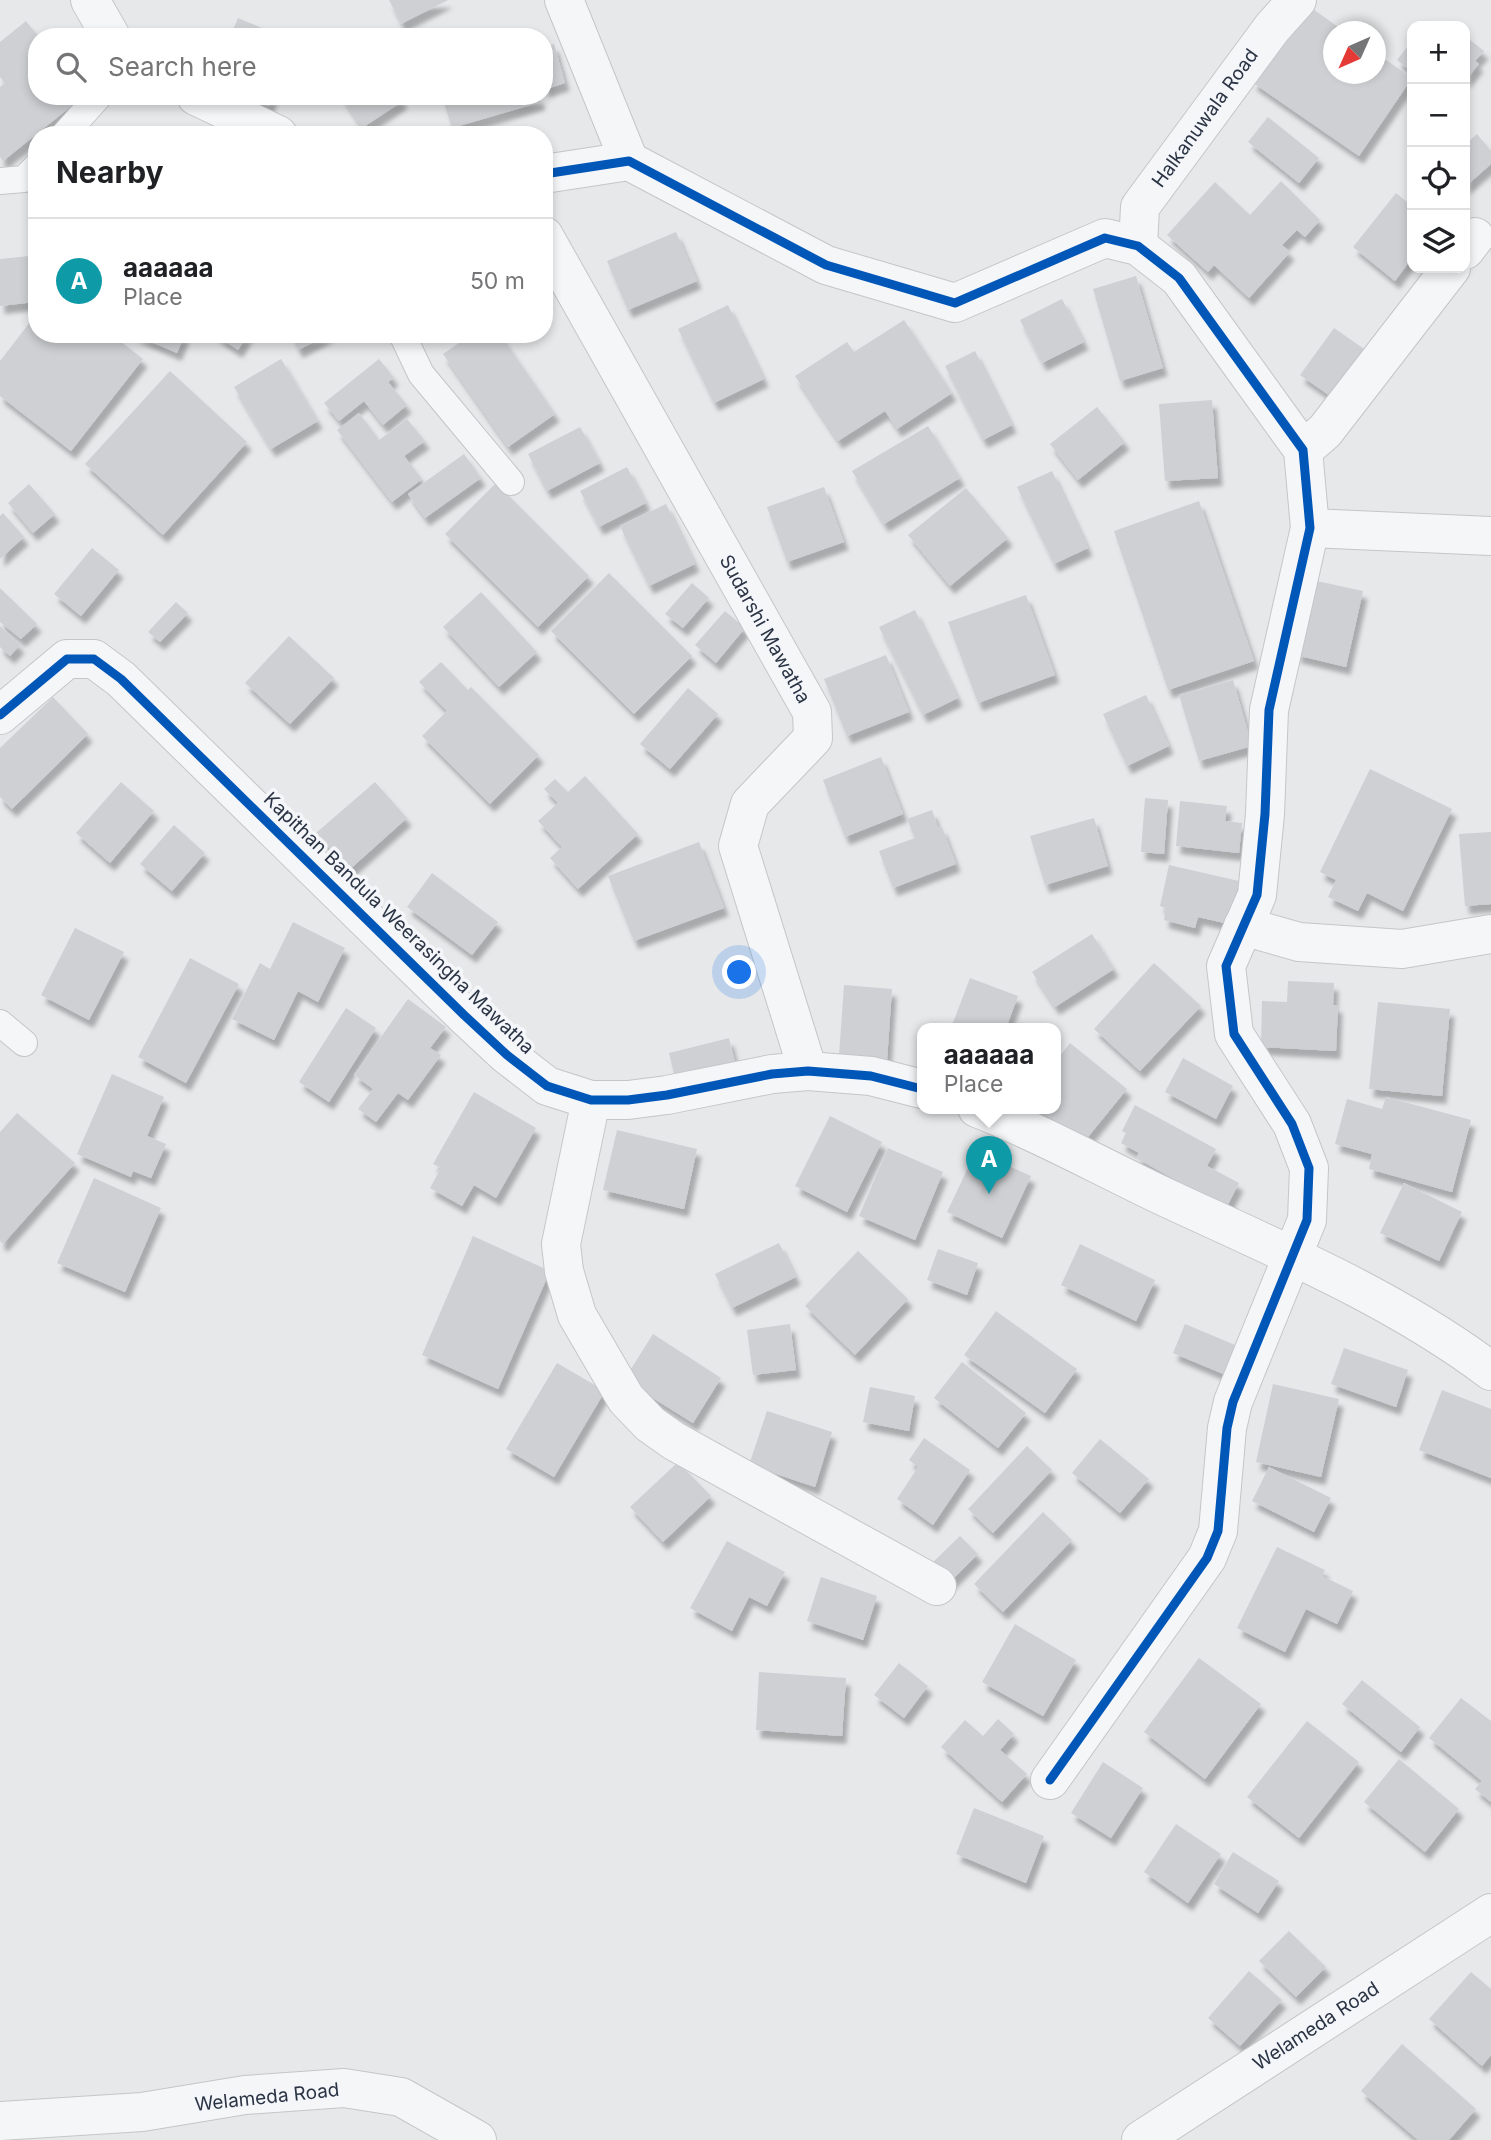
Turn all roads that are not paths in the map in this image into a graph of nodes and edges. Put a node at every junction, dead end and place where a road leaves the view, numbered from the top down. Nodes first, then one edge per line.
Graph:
1 (90, 0) edge
2 (564, 0) edge
3 (1297, 0) edge
4 (106, 28) edge
5 (91, 105) edge
6 (215, 105) edge
7 (72, 126) edge
8 (259, 126) edge
9 (629, 161) junction
10 (553, 173) edge
11 (28, 175) edge
12 (0, 181) edge
13 (1138, 246) junction
14 (553, 252) edge
15 (1447, 273) edge
16 (406, 343) edge
17 (1303, 450) junction
18 (511, 482) dead end
19 (1310, 528) junction
20 (1491, 536) edge
21 (0, 715) edge
22 (1243, 926) junction
23 (1491, 934) edge
24 (0, 1023) edge
25 (24, 1043) dead end
26 (808, 1071) junction
27 (917, 1088) edge
28 (591, 1100) junction
29 (990, 1114) edge
30 (1293, 1257) junction
31 (1491, 1371) edge
32 (937, 1586) dead end
33 (1050, 1780) dead end
34 (1491, 1913) edge
35 (0, 2120) edge
36 (477, 2140) edge
37 (1142, 2140) edge

1 - 4 street
2 - 9 street
3 - 13 street, Halkanuwala Road
5 - 7 lane
6 - 8 street
9 - 10 street
9 - 13 street
11 - 12 lane
13 - 17 street
14 - 26 street, Sudarshi Mawatha
15 - 17 street
16 - 18 lane
17 - 19 street
19 - 20 street
19 - 22 street
21 - 28 street, Kapithan Bandula Weerasingha Mawatha
22 - 23 street
22 - 30 street
24 - 25 lane
26 - 27 street, Kapithan Bandula Weerasingha Mawatha
26 - 28 street, Kapithan Bandula Weerasingha Mawatha
28 - 32 street
29 - 30 street
30 - 31 street
30 - 33 street
34 - 37 street, Welameda Road
35 - 36 street, Welameda Road

